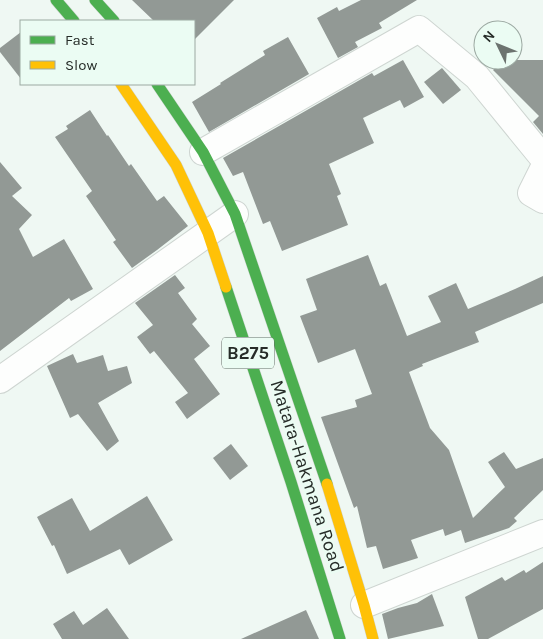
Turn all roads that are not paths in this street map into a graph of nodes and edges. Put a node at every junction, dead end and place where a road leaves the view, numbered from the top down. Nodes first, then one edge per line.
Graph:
1 (56, 0) edge
2 (95, 0) edge
3 (73, 20) edge
4 (113, 20) edge
5 (122, 85) edge
6 (158, 85) edge
7 (203, 152) junction
8 (543, 158) edge
9 (543, 169) edge
10 (543, 200) edge
11 (235, 214) junction
12 (208, 233) junction
13 (0, 380) edge
14 (543, 533) edge
15 (364, 605) junction
16 (340, 639) edge
17 (373, 639) edge

1 - 3 main road
2 - 4 main road
5 - 12 main road, Matara-Hakmana Road / B275
6 - 7 main road, Matara-Hakmana Road / B275
7 - 8 street
7 - 11 main road, Matara-Hakmana Road / B275
9 - 10 street
11 - 12 street
11 - 15 main road, Matara-Hakmana Road / B275
12 - 13 street
12 - 16 main road, Matara-Hakmana Road / B275
14 - 15 street
15 - 17 main road, Matara-Hakmana Road / B275

